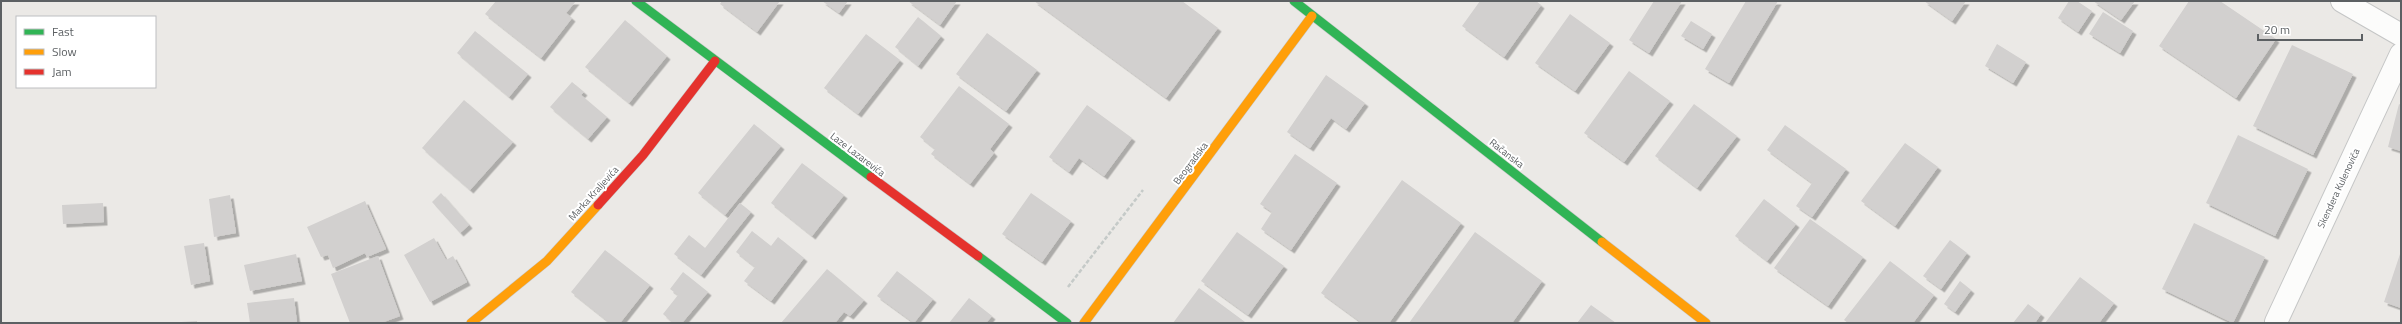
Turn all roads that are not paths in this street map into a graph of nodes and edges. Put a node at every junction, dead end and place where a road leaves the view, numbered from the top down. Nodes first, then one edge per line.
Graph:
1 (636, 1) edge
2 (1294, 1) edge
3 (2342, 1) edge
4 (1312, 16) junction
5 (2401, 35) edge
6 (2401, 54) edge
7 (715, 60) junction
8 (2276, 322) dead end
9 (470, 323) edge
10 (1067, 323) edge
11 (1084, 323) edge
12 (1706, 323) edge

1 - 7 street, Laze Lazarevića
2 - 4 street, Račanska
3 - 5 street
4 - 11 street, Beogradska
4 - 12 street, Račanska
6 - 8 street, Skendera Kulenovića
7 - 9 street, Marka Kraljevića
7 - 10 street, Laze Lazarevića

